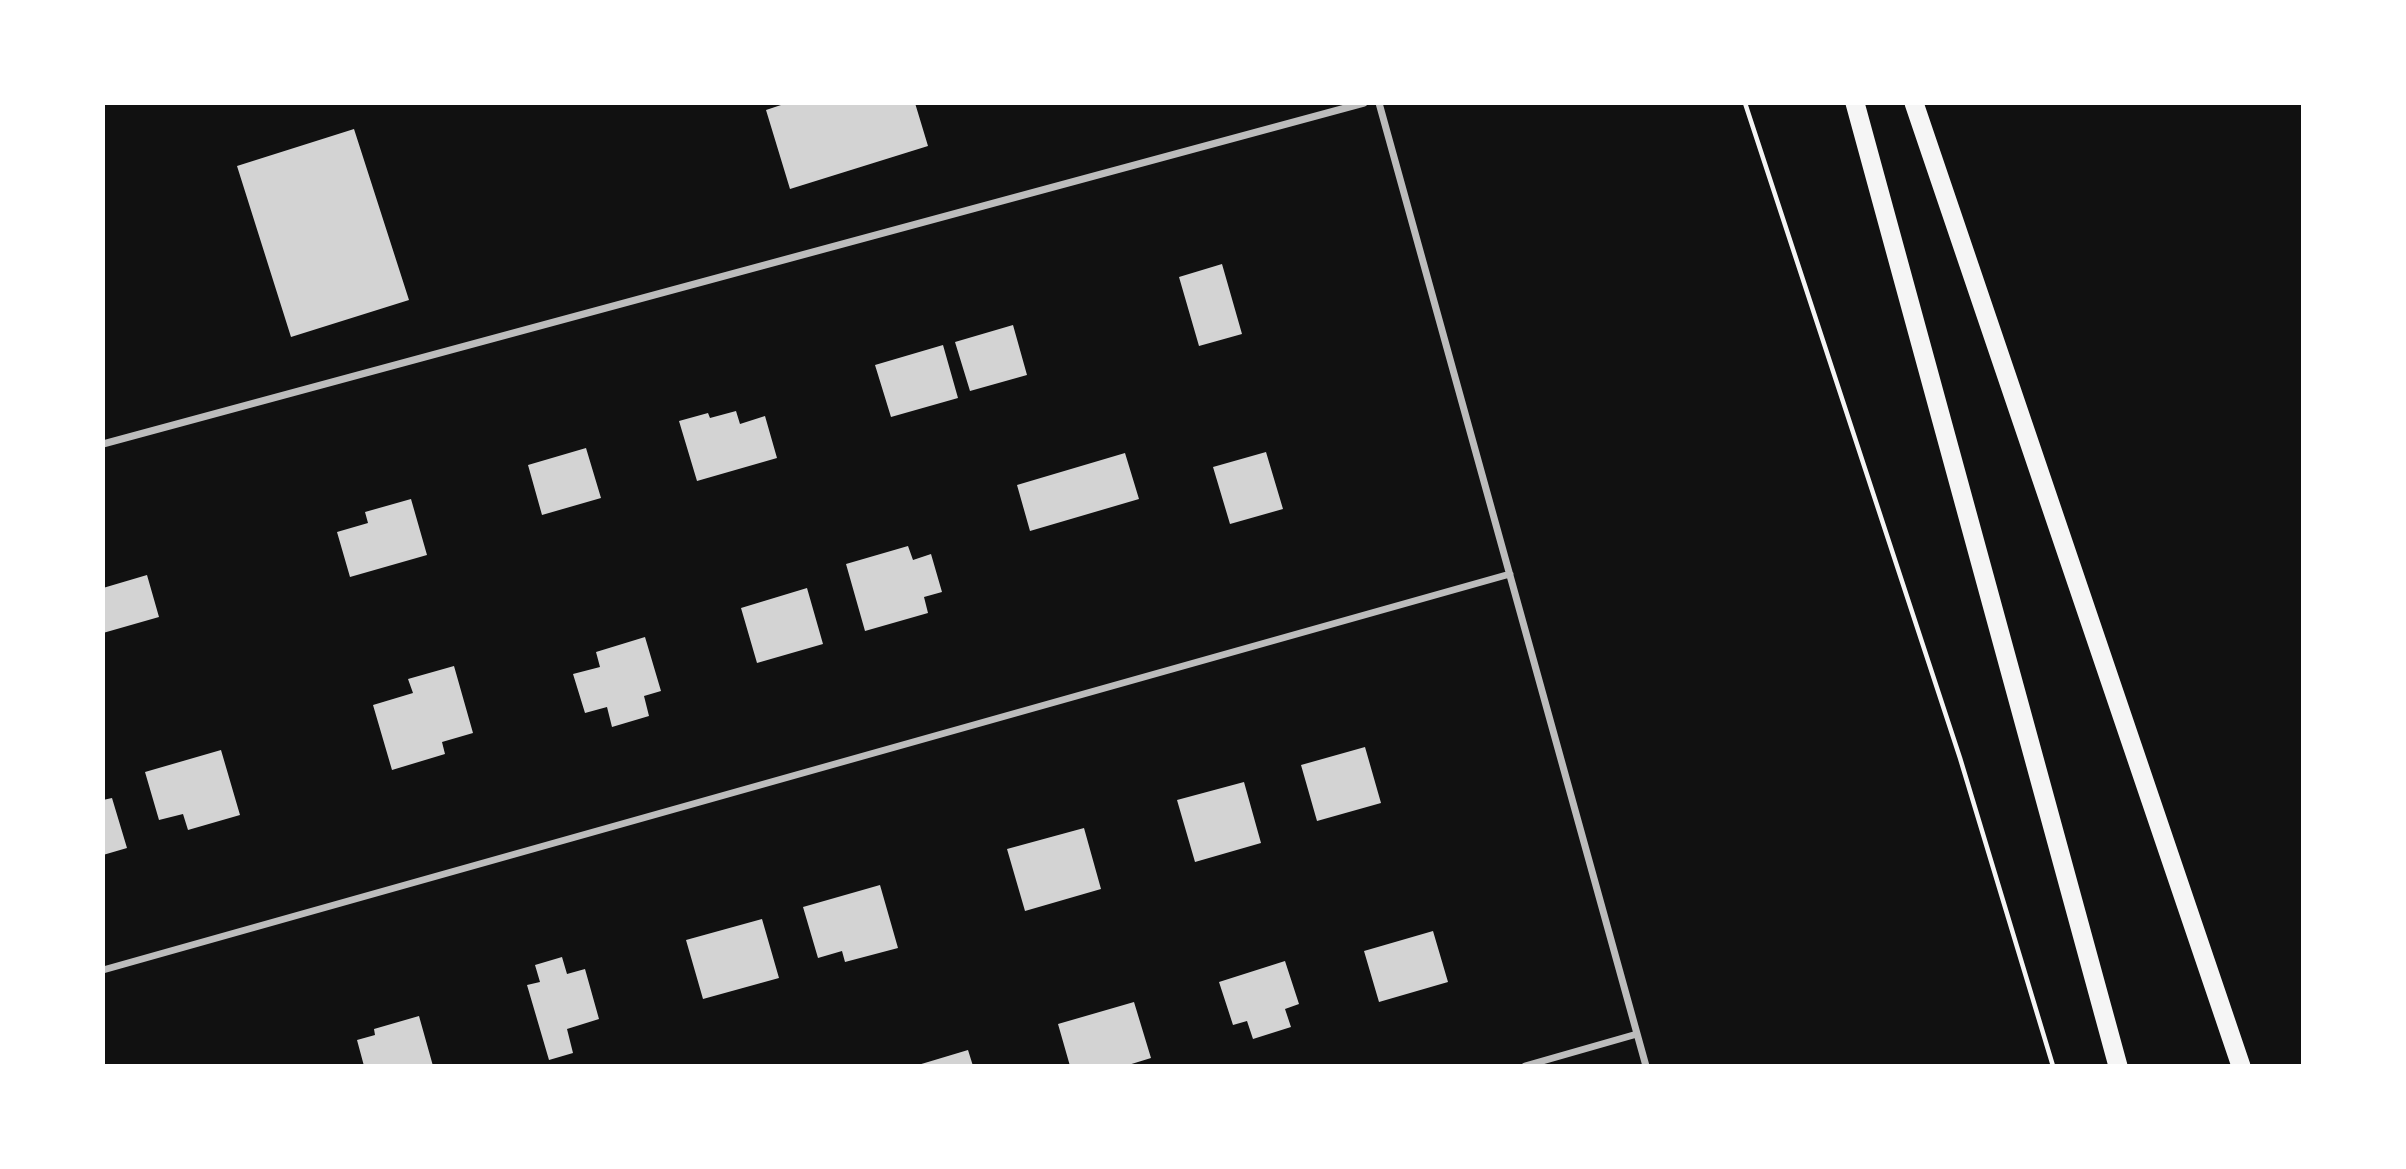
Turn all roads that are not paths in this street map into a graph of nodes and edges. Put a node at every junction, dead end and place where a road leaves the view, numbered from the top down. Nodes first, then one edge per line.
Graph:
1 (1364, 103) edge
2 (1380, 103) edge
3 (1855, 103) edge
4 (1914, 103) edge
5 (103, 444) edge
6 (1510, 574) junction
7 (103, 970) edge
8 (1637, 1034) junction
9 (1525, 1066) edge
10 (1646, 1066) edge
11 (2118, 1066) edge
12 (2241, 1066) edge

1 - 5 street
2 - 6 street
3 - 11 highway
4 - 12 highway
6 - 7 street
6 - 8 street
8 - 9 street
8 - 10 street

